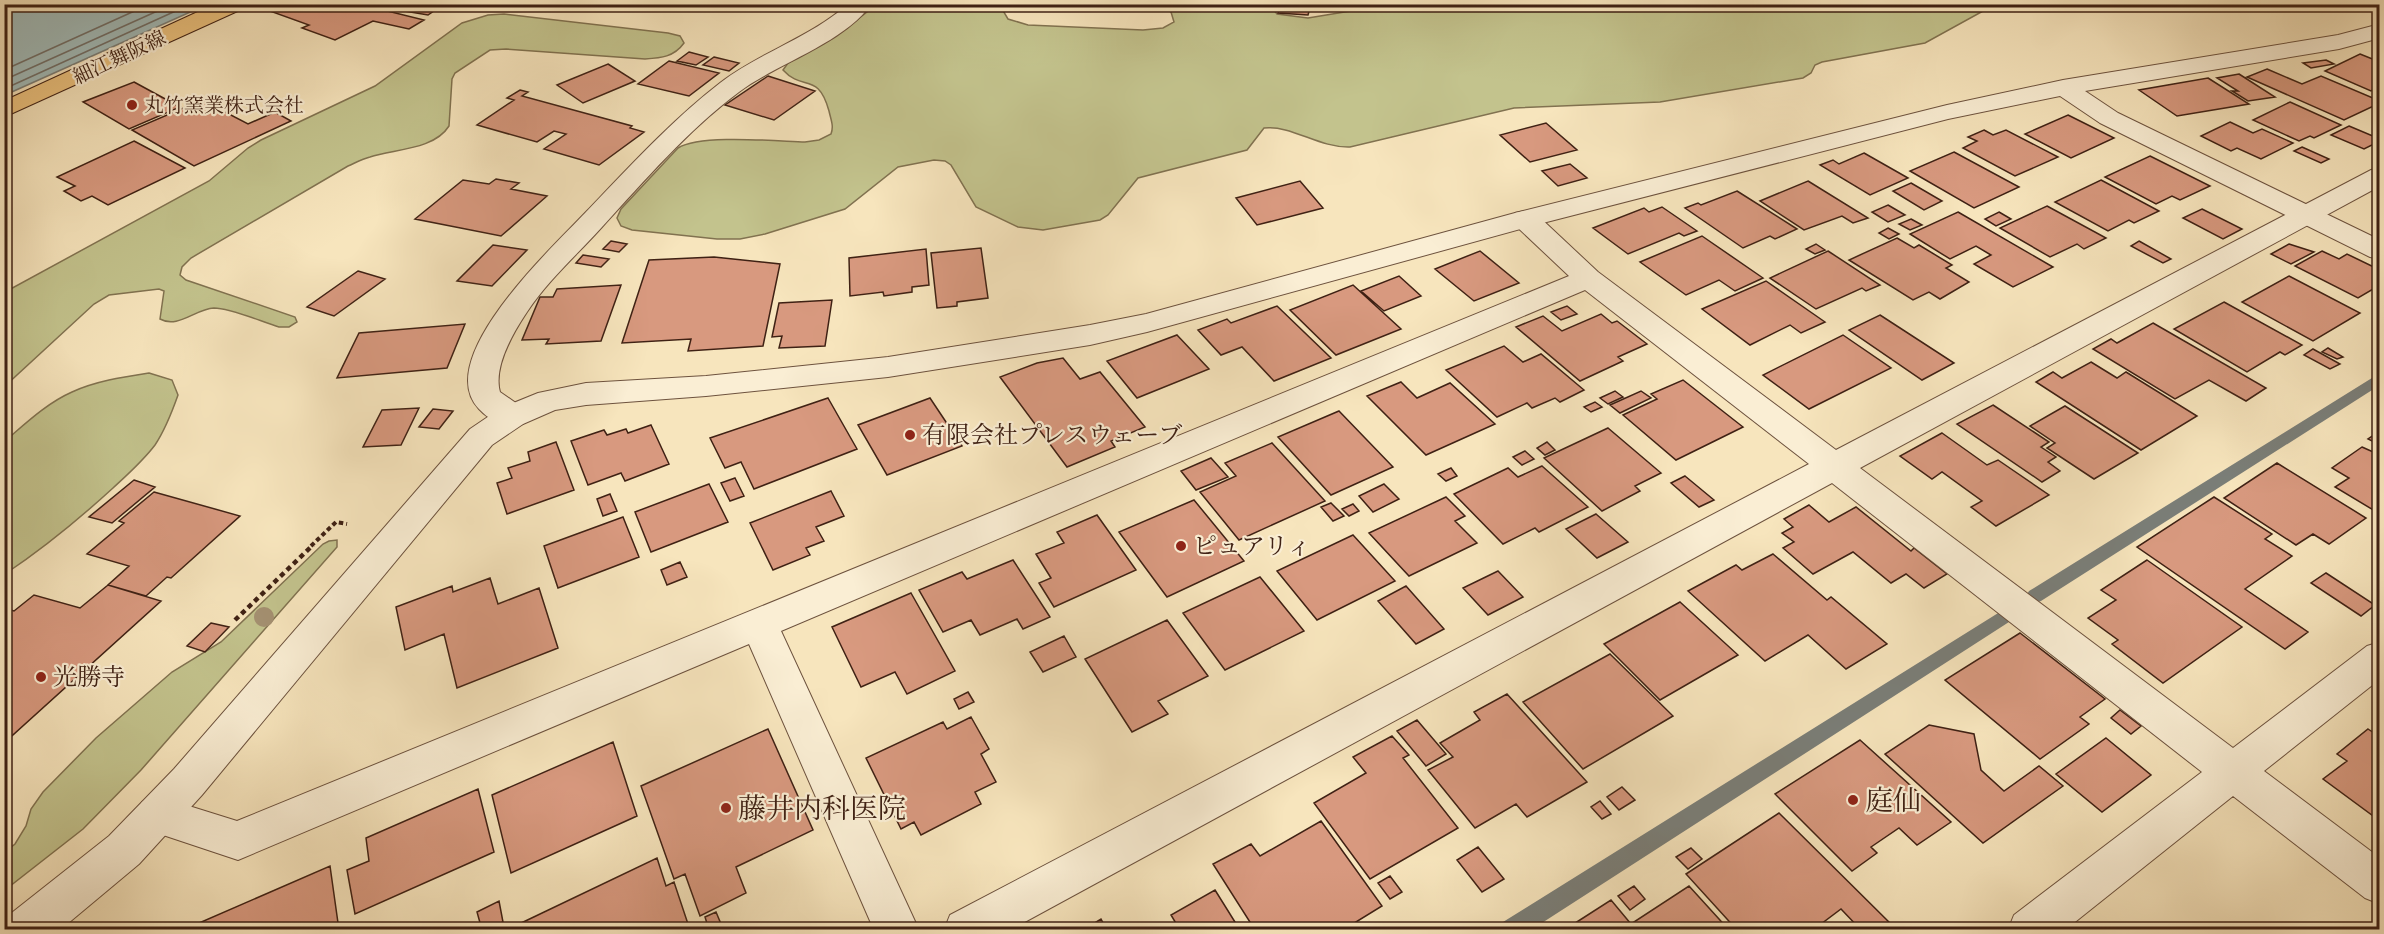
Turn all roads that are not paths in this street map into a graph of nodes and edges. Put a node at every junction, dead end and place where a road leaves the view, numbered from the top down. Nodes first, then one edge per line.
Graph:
1 (234, 4) edge
2 (861, 4) edge
3 (2379, 31) edge
4 (2063, 87) junction
5 (4, 110) edge
6 (2379, 175) edge
7 (2306, 214) junction
8 (1525, 219) junction
9 (2379, 251) edge
10 (1588, 278) junction
11 (512, 416) junction
12 (1834, 466) junction
13 (759, 624) junction
14 (2379, 657) edge
15 (2232, 772) junction
16 (157, 815) junction
17 (2379, 884) edge
18 (25, 930) edge
19 (897, 930) edge
20 (966, 930) edge
21 (2030, 930) edge

1 - 5 main road, 細江舞阪線
2 - 11 street
3 - 4 street
4 - 7 street
4 - 8 street
6 - 7 street
7 - 9 street
7 - 12 street
8 - 10 street
8 - 11 street
10 - 12 street
10 - 13 street
11 - 16 street
12 - 15 street
12 - 20 street
13 - 16 street
13 - 19 street
14 - 15 street
15 - 17 street
15 - 21 street
16 - 18 street

